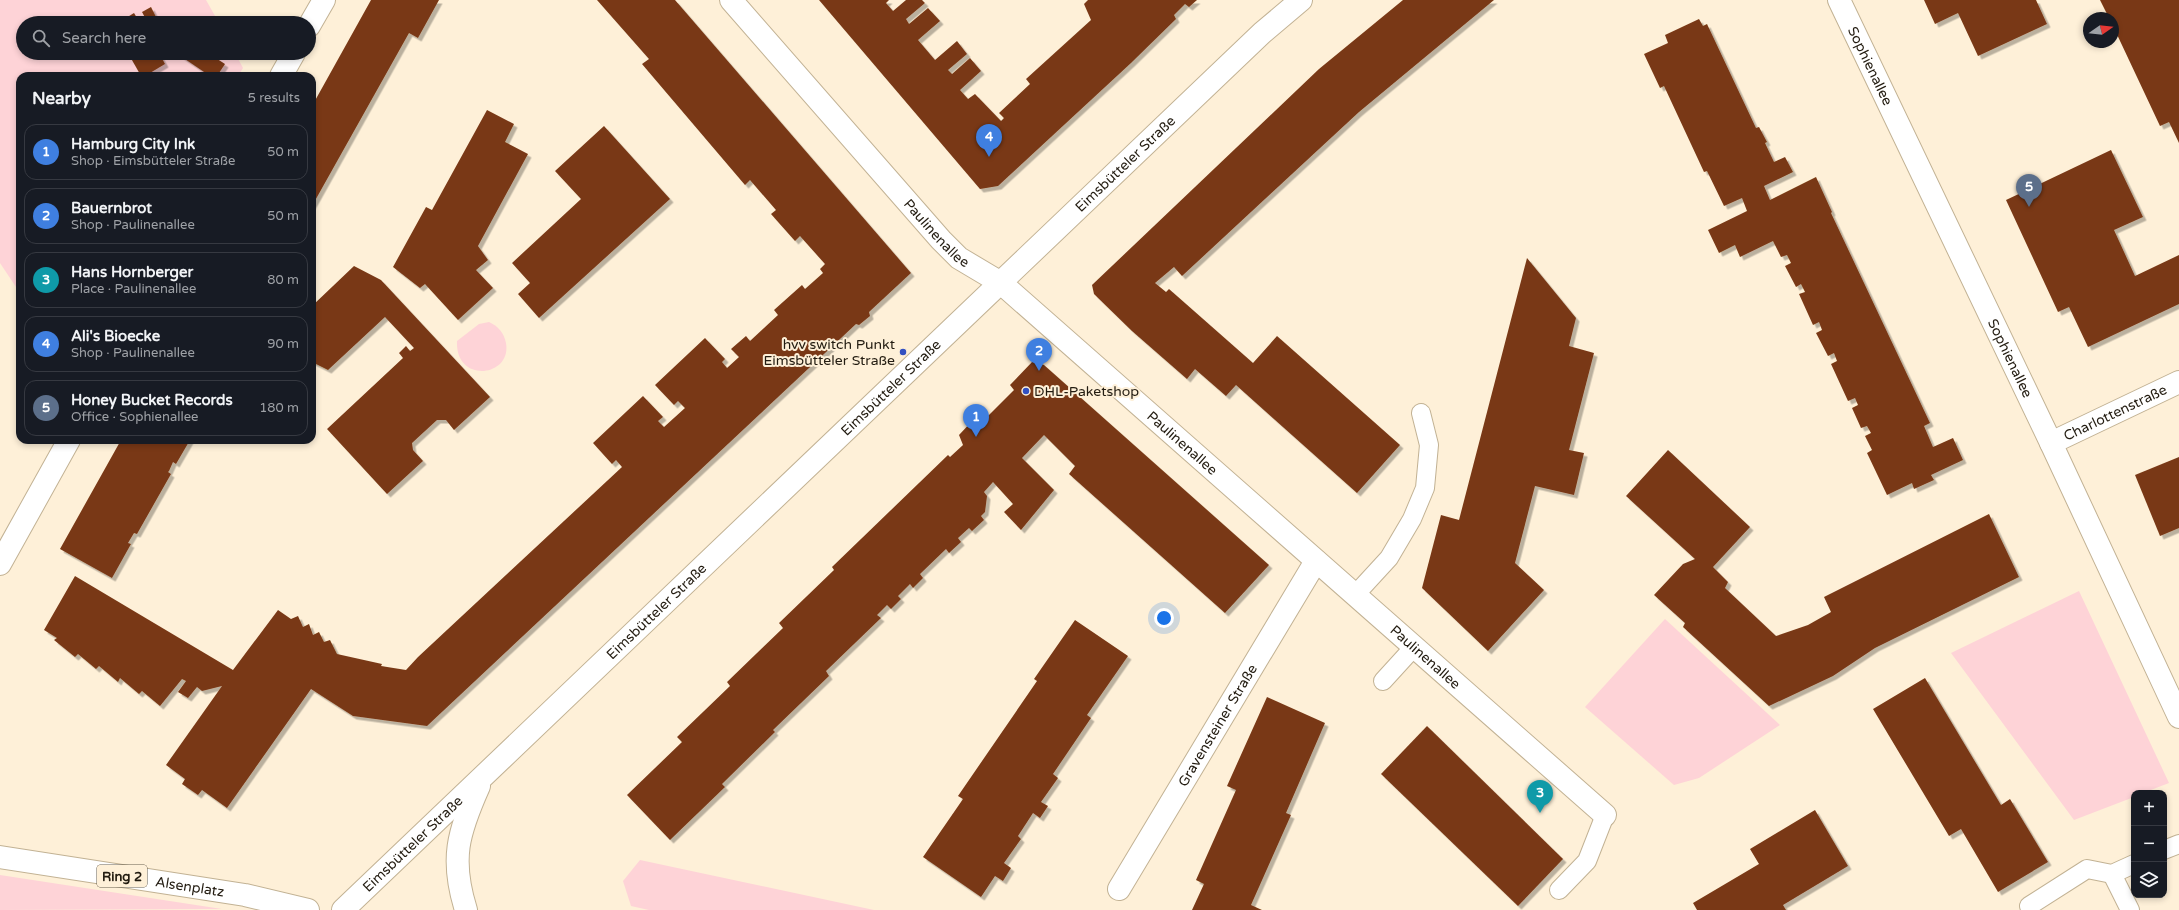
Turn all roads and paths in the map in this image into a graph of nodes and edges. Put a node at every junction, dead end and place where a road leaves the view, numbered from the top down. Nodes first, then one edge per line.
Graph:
1 (324, 0) edge
2 (731, 0) edge
3 (1301, 0) edge
4 (1839, 0) edge
5 (315, 16) edge
6 (290, 60) edge
7 (283, 72) edge
8 (1001, 284) junction
9 (2179, 382) edge
10 (1421, 413) dead end
11 (2051, 443) junction
12 (67, 444) edge
13 (1316, 561) junction
14 (0, 564) edge
15 (1355, 595) junction
16 (1414, 647) junction
17 (1383, 681) dead end
18 (2179, 717) edge
19 (483, 777) junction
20 (1606, 815) joint
21 (2179, 844) edge
22 (2167, 849) edge
23 (0, 857) edge
24 (2131, 865) edge
25 (2112, 874) junction
26 (1119, 889) dead end
27 (1560, 890) dead end
28 (2029, 906) dead end
29 (308, 910) edge
30 (343, 910) edge
31 (466, 910) edge
32 (2130, 910) edge

1 - 5 street
2 - 8 street, Paulinenallee
3 - 8 street, Eimsbütteler Straße
4 - 11 street, Sophienallee
6 - 7 street
8 - 13 street, Paulinenallee
8 - 19 street, Eimsbütteler Straße
9 - 11 street, Charlottenstraße
10 - 15 lane
11 - 18 street, Sophienallee
12 - 14 street
13 - 15 street, Paulinenallee
13 - 26 street, Gravensteiner Straße
15 - 16 street, Paulinenallee
16 - 17 lane
16 - 20 street, Paulinenallee
19 - 30 street, Eimsbütteler Straße
19 - 31 street, Eimsbütteler Straße
20 - 27 lane
21 - 22 lane
23 - 29 street, Alsenplatz / Ring 2
24 - 25 lane
25 - 28 lane
25 - 32 lane

